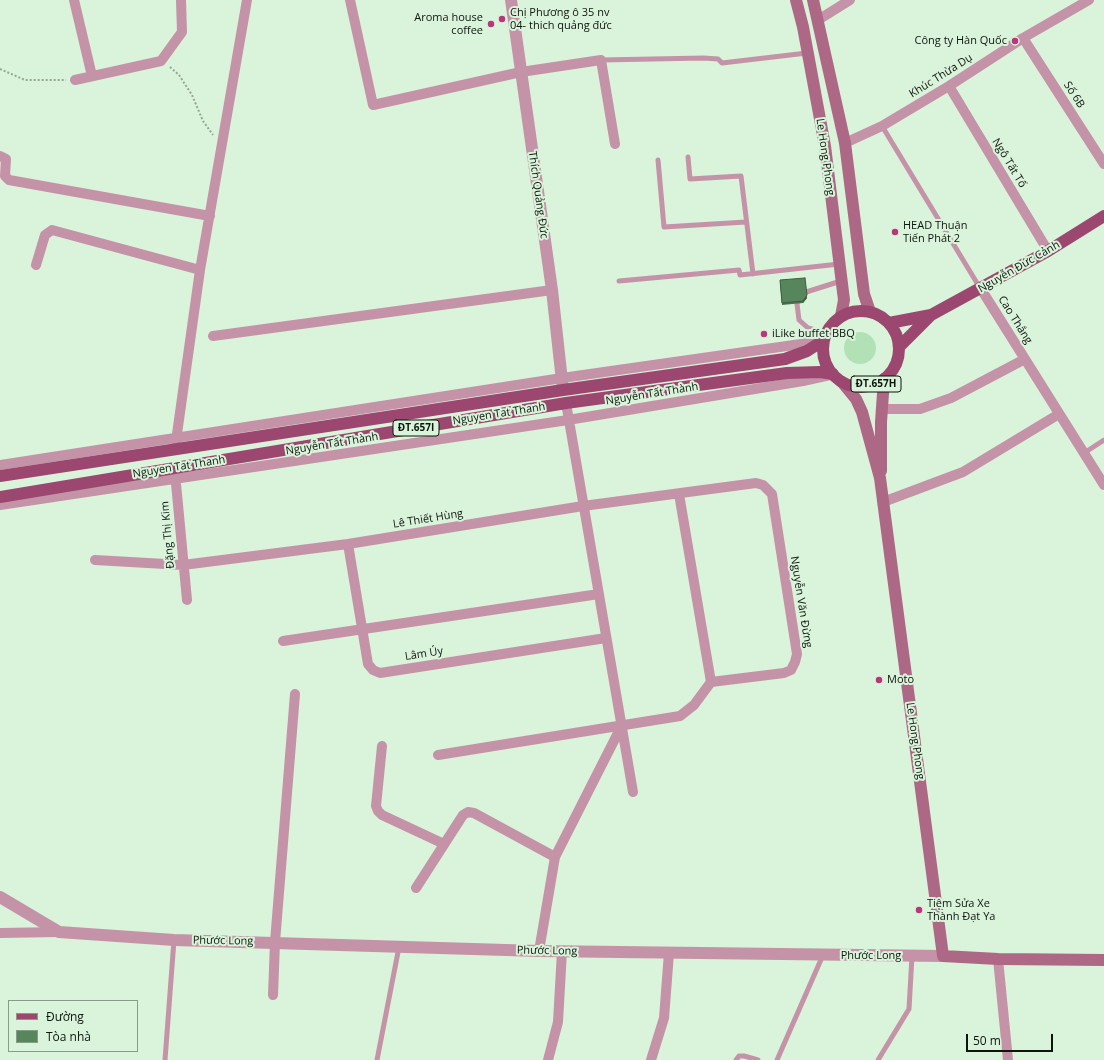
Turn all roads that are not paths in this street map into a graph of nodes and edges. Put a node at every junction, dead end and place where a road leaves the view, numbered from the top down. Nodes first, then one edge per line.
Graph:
1 (74, 0) edge
2 (181, 0) edge
3 (247, 0) edge
4 (350, 0) edge
5 (511, 0) edge
6 (796, 0) edge
7 (813, 0) edge
8 (850, 0) edge
9 (1089, 0) edge
10 (818, 20) junction
11 (1023, 38) junction
12 (808, 53) junction
13 (601, 60) junction
14 (521, 72) junction
15 (92, 76) junction
16 (75, 80) road end
17 (948, 86) junction
18 (882, 126) junction
19 (845, 143) junction
20 (615, 144) dead end
21 (825, 146) junction
22 (0, 156) edge
23 (688, 157) dead end
24 (658, 160) dead end
25 (1104, 164) edge
26 (210, 216) junction
27 (1104, 216) edge
28 (746, 222) junction
29 (1048, 252) junction
30 (839, 264) junction
31 (36, 265) dead end
32 (200, 270) junction
33 (753, 274) junction
34 (842, 280) junction
35 (619, 281) dead end
36 (981, 289) junction
37 (552, 290) junction
38 (870, 312) junction
39 (931, 315) junction
40 (841, 316) junction
41 (889, 323) junction
42 (213, 336) dead end
43 (825, 337) junction
44 (899, 347) junction
45 (1025, 359) junction
46 (838, 378) junction
47 (884, 379) junction
48 (563, 384) junction
49 (566, 403) junction
50 (882, 409) junction
51 (1059, 414) junction
52 (568, 420) junction
53 (176, 436) junction
54 (1104, 440) edge
55 (174, 449) junction
56 (1084, 453) junction
57 (0, 465) edge
58 (174, 467) junction
59 (0, 476) edge
60 (880, 478) junction
61 (175, 480) junction
62 (763, 485) joint
63 (1104, 485) edge
64 (679, 494) junction
65 (0, 497) edge
66 (883, 502) junction
67 (0, 504) edge
68 (583, 506) junction
69 (348, 544) junction
70 (95, 560) dead end
71 (183, 565) junction
72 (599, 594) junction
73 (186, 600) dead end
74 (361, 629) junction
75 (606, 638) junction
76 (283, 641) dead end
77 (711, 682) junction
78 (295, 694) dead end
79 (622, 725) junction
80 (382, 746) dead end
81 (438, 755) dead end
82 (633, 792) dead end
83 (444, 844) junction
84 (555, 857) junction
85 (416, 888) dead end
86 (0, 897) edge
87 (58, 932) junction
88 (0, 933) edge
89 (174, 940) junction
90 (275, 942) junction
91 (399, 947) junction
92 (539, 951) junction
93 (562, 951) junction
94 (669, 953) junction
95 (823, 956) junction
96 (912, 956) junction
97 (943, 956) junction
98 (998, 959) junction
99 (1104, 960) edge
100 (273, 995) dead end
101 (164, 1060) edge
102 (377, 1060) edge
103 (548, 1060) edge
104 (651, 1060) edge
105 (736, 1060) edge
106 (758, 1060) edge
107 (777, 1060) edge
108 (878, 1060) edge
109 (1008, 1060) edge

1 - 15 street
2 - 15 street
3 - 26 street
4 - 14 street
5 - 14 street, Thích Quảng Đức
6 - 12 main road, Le Hong Phong
7 - 10 main road, Le Hong Phong
8 - 10 street
9 - 11 street, Khúc Thừa Dụ
10 - 19 main road, Le Hong Phong
11 - 17 street, Khúc Thừa Dụ
11 - 25 street, Số 6B
12 - 13 lane
12 - 21 main road, Le Hong Phong
13 - 14 street
13 - 20 street
14 - 37 street, Thích Quảng Đức
15 - 16 street
17 - 18 street, Khúc Thừa Dụ
17 - 29 street, Ngô Tất Tố
18 - 19 street, Khúc Thừa Dụ
18 - 36 lane, Cao Thắng
19 - 21 main road
19 - 38 main road, Le Hong Phong
21 - 30 main road, Le Hong Phong
22 - 26 street
23 - 28 lane
24 - 28 lane
26 - 32 street
27 - 29 main road, Nguyễn Đức Cảnh
28 - 33 lane
29 - 36 main road, Nguyễn Đức Cảnh
30 - 33 lane
30 - 34 main road, Le Hong Phong
31 - 32 street
32 - 53 street
33 - 35 lane
34 - 40 main road, Le Hong Phong
34 - 43 lane
36 - 39 main road, Nguyễn Đức Cảnh
36 - 45 street, Cao Thắng
37 - 42 street
37 - 48 street, Thích Quảng Đức
38 - 40 main road
38 - 41 main road
39 - 41 main road, Nguyễn Đức Cảnh
39 - 44 main road, Nguyễn Đức Cảnh
40 - 43 main road
41 - 44 main road
43 - 46 main road, ĐT.657H
43 - 48 main road, Nguyen Tat Thanh / ĐT.657I
44 - 47 main road, ĐT.657H
45 - 50 street
45 - 51 street, Cao Thắng
46 - 47 main road, ĐT.657H
46 - 49 main road, Nguyen Tat Thanh / ĐT.657I
46 - 52 street, Nguyễn Tất Thành
46 - 60 main road, Le Hong Phong / ĐT.657H
47 - 50 main road, Le Hong Phong / ĐT.657H
48 - 49 main road
48 - 53 street
48 - 55 main road, Nguyen Tat Thanh / ĐT.657I
49 - 52 street
49 - 58 main road, Nguyen Tat Thanh / ĐT.657I
50 - 60 main road, Le Hong Phong / ĐT.657H
51 - 56 street, Cao Thắng
51 - 66 street
52 - 61 street, Nguyễn Tất Thành
52 - 68 street
53 - 55 street
53 - 57 street
54 - 56 lane
55 - 59 main road, Nguyen Tat Thanh / ĐT.657I
56 - 63 street, Cao Thắng
58 - 61 street, Đặng Thị Kim
58 - 65 main road, Nguyen Tat Thanh / ĐT.657I
60 - 66 main road, Le Hong Phong / ĐT.657H
61 - 67 street, Nguyễn Tất Thành
61 - 71 street, Đặng Thị Kim
62 - 64 street, Lê Thiết Hùng
62 - 77 street, Nguyễn Văn Đừng
64 - 68 street, Lê Thiết Hùng
64 - 77 street
66 - 97 main road, Le Hong Phong / ĐT.657H
68 - 69 street, Lê Thiết Hùng
68 - 72 street
69 - 71 street, Lê Thiết Hùng
69 - 74 street, Lâm Úy
70 - 71 street, Lê Thiết Hùng
71 - 73 street, Đặng Thị Kim
72 - 74 street
72 - 75 street
74 - 75 street, Lâm Úy
74 - 76 street
75 - 79 street
77 - 79 street
78 - 90 street
79 - 81 street
79 - 82 street
79 - 84 street
80 - 83 street
83 - 84 street
83 - 85 street
84 - 92 street
86 - 87 street, Phước Long
87 - 88 street
87 - 89 street, Phước Long
89 - 90 street, Phước Long
89 - 101 lane
90 - 91 street, Phước Long
90 - 100 street
91 - 92 street, Phước Long
91 - 102 lane
92 - 93 street, Phước Long
93 - 94 street, Phước Long
93 - 103 street
94 - 95 street, Phước Long
94 - 104 street
95 - 96 street, Phước Long
95 - 107 lane
96 - 97 street, Phước Long
96 - 108 lane
97 - 98 main road, Phước Long
98 - 99 main road, Phước Long
98 - 109 street
105 - 106 lane

